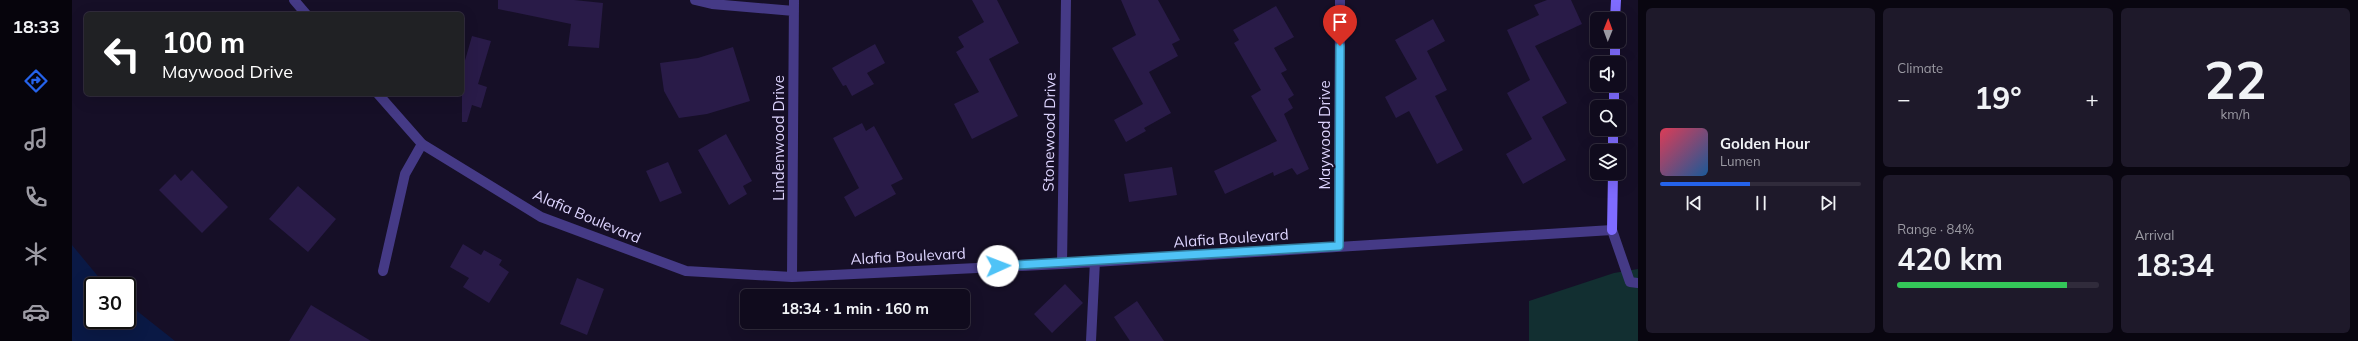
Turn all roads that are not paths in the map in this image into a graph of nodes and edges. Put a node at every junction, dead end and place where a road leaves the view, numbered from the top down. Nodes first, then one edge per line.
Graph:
1 (294, 0) edge
2 (695, 0) edge
3 (794, 0) edge
4 (1066, 0) edge
5 (1340, 0) edge
6 (1616, 0) edge
7 (794, 11) junction
8 (304, 12) edge
9 (1615, 12) edge
10 (380, 96) edge
11 (422, 144) junction
12 (1613, 180) edge
13 (1612, 230) junction
14 (1339, 246) junction
15 (1095, 262) junction
16 (1062, 264) junction
17 (383, 271) dead end
18 (792, 277) junction
19 (1638, 283) edge
20 (1091, 341) edge

1 - 8 street
2 - 7 street
3 - 7 street, Lindenwood Drive
4 - 16 street, Stonewood Drive
5 - 14 street, Maywood Drive
6 - 9 street
7 - 18 street, Lindenwood Drive
10 - 11 street, Alafia Boulevard
11 - 17 street
11 - 18 street, Alafia Boulevard
12 - 13 street
13 - 14 street, Alafia Boulevard
13 - 19 street
14 - 15 street, Alafia Boulevard
15 - 16 street, Alafia Boulevard
15 - 20 street
16 - 18 street, Alafia Boulevard

